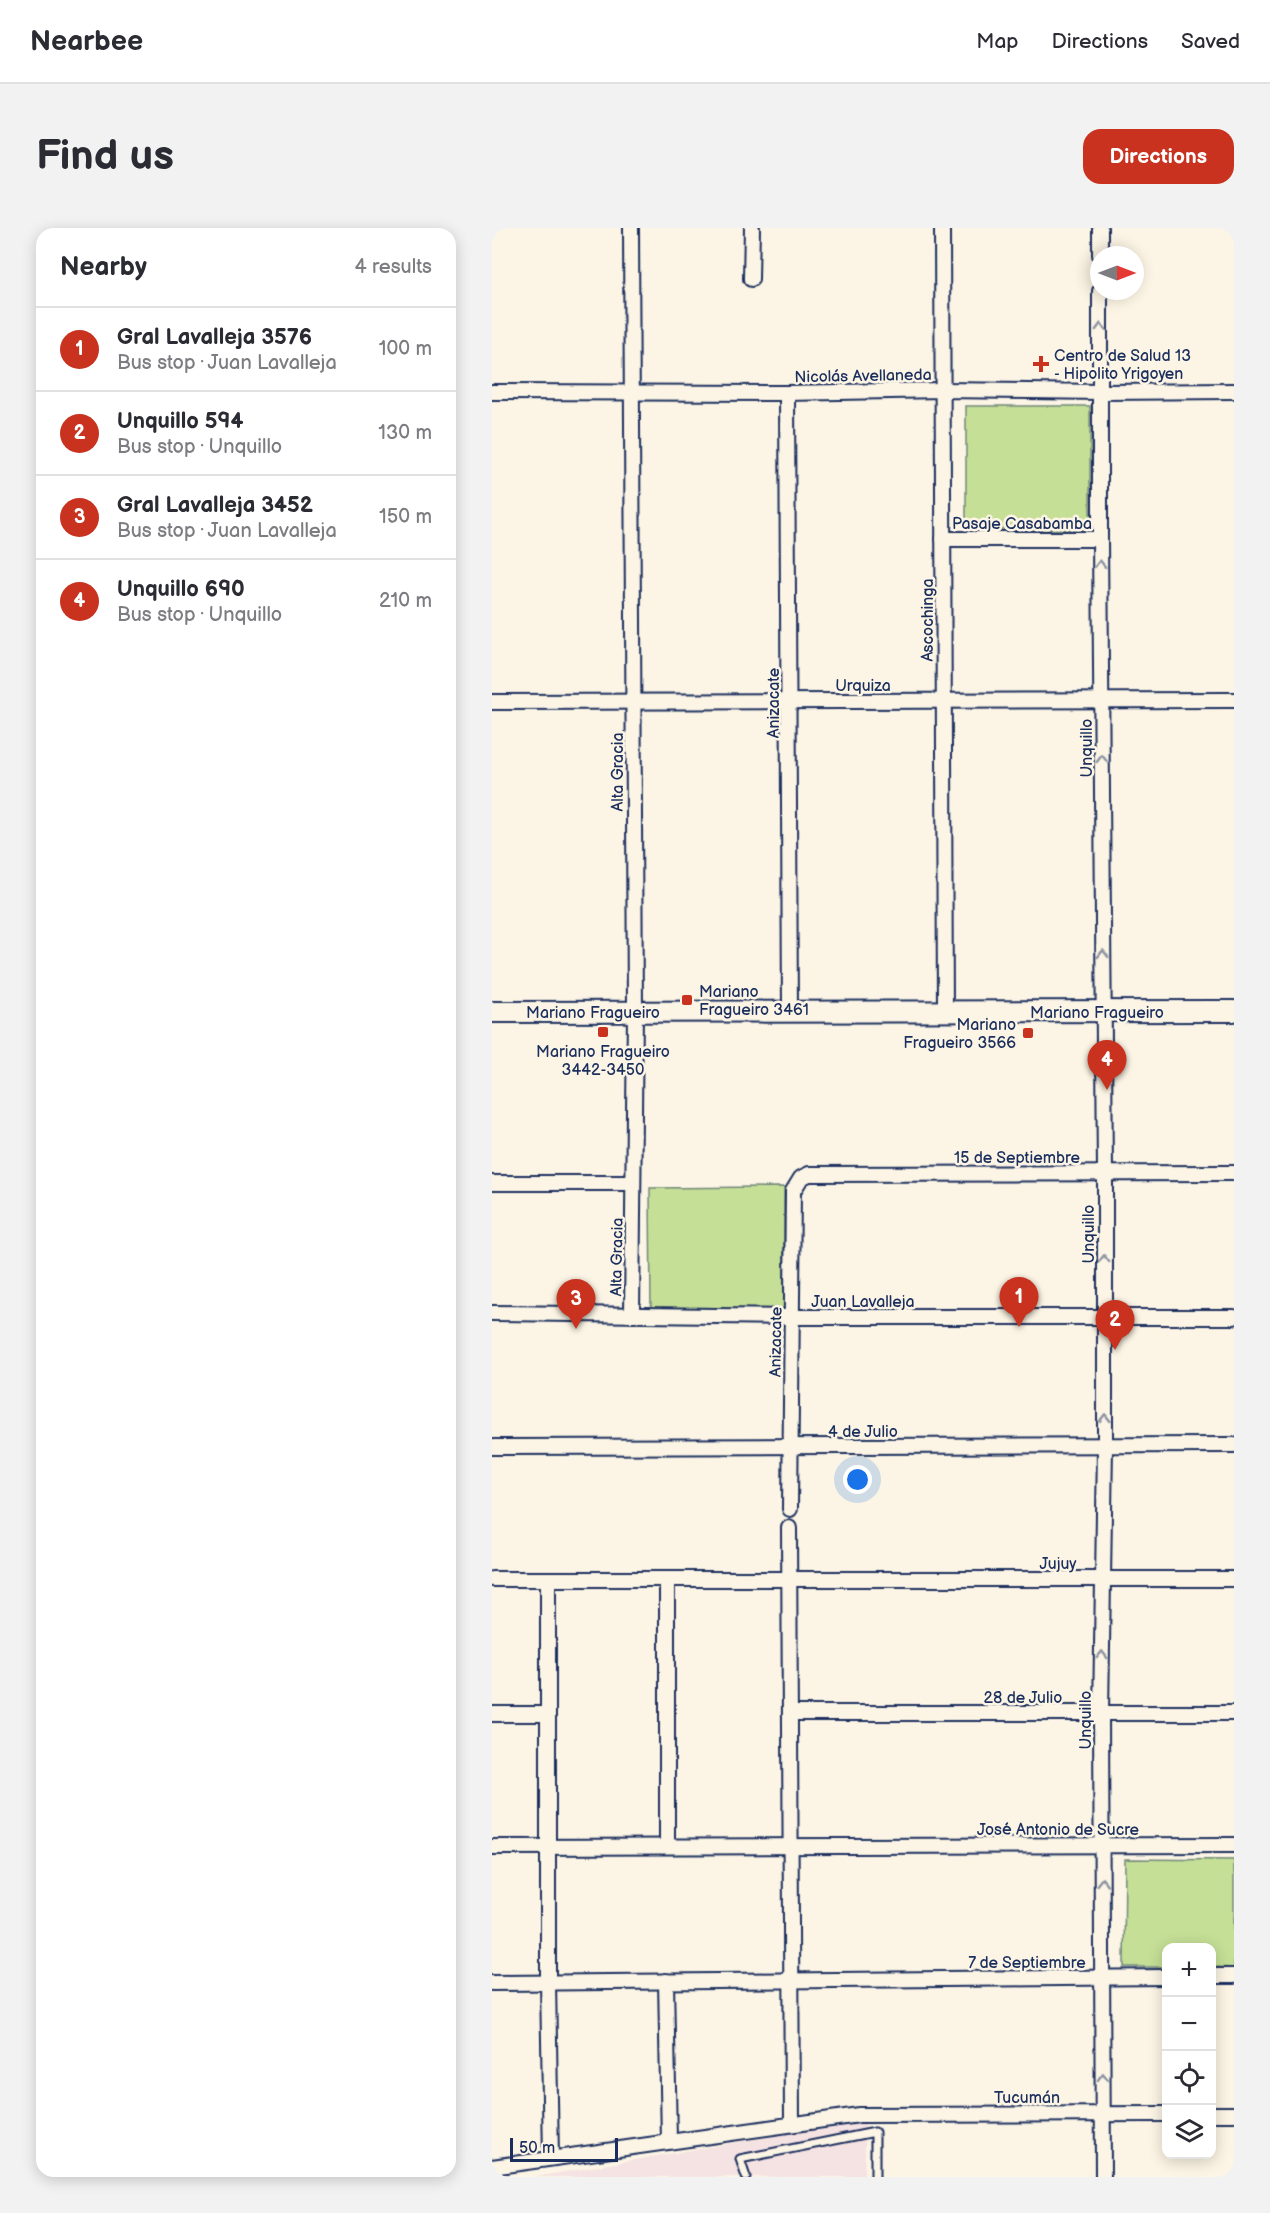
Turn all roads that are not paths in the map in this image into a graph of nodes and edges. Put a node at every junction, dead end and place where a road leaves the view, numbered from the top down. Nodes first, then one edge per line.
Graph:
1 (632, 228) edge
2 (752, 228) edge
3 (942, 228) edge
4 (1100, 228) edge
5 (1100, 246) edge
6 (751, 279) dead end
7 (1101, 300) edge
8 (942, 390) junction
9 (1234, 391) edge
10 (492, 392) edge
11 (632, 392) junction
12 (1102, 392) junction
13 (787, 393) junction
14 (943, 539) junction
15 (1100, 539) junction
16 (1234, 700) edge
17 (943, 701) junction
18 (1102, 701) junction
19 (492, 702) edge
20 (633, 702) junction
21 (789, 702) junction
22 (1234, 1011) edge
23 (492, 1012) edge
24 (635, 1012) junction
25 (790, 1012) junction
26 (945, 1012) junction
27 (1103, 1013) junction
28 (1105, 1173) junction
29 (1234, 1173) edge
30 (801, 1178) joint
31 (492, 1183) edge
32 (633, 1183) junction
33 (492, 1313) edge
34 (632, 1315) junction
35 (791, 1317) junction
36 (1104, 1317) junction
37 (1234, 1317) edge
38 (1234, 1445) edge
39 (1105, 1446) junction
40 (492, 1447) edge
41 (790, 1448) junction
42 (790, 1509) dead end
43 (789, 1528) dead end
44 (492, 1579) edge
45 (548, 1579) junction
46 (667, 1579) junction
47 (789, 1579) junction
48 (1234, 1579) edge
49 (1104, 1580) junction
50 (790, 1713) junction
51 (1101, 1713) junction
52 (1234, 1713) edge
53 (492, 1714) edge
54 (548, 1714) junction
55 (1234, 1845) edge
56 (492, 1846) edge
57 (548, 1846) junction
58 (667, 1846) junction
59 (790, 1846) junction
60 (1101, 1846) junction
61 (1216, 1976) edge
62 (1234, 1976) edge
63 (1162, 1977) edge
64 (1102, 1978) junction
65 (791, 1980) junction
66 (666, 1981) junction
67 (548, 1982) junction
68 (492, 1983) edge
69 (1104, 2114) junction
70 (1162, 2114) edge
71 (1216, 2114) edge
72 (1234, 2114) edge
73 (792, 2124) junction
74 (669, 2141) junction
75 (550, 2158) junction
76 (492, 2167) edge
77 (746, 2177) edge
78 (874, 2177) edge
79 (1103, 2177) edge

1 - 11 street, Alta Gracia
2 - 6 street
3 - 8 street, Ascochinga
4 - 5 street
12 -> 7 street, Unquillo
8 - 12 street, Nicolás Avellaneda
8 - 13 street, Nicolás Avellaneda
8 - 14 street, Ascochinga
9 - 12 street, Nicolás Avellaneda
10 - 11 street, Nicolás Avellaneda
11 - 13 street, Nicolás Avellaneda
11 - 20 street, Alta Gracia
12 - 15 street, Unquillo
13 - 21 street, Anizacate
14 - 15 street, Pasaje Casabamba
14 - 17 street, Ascochinga
18 -> 15 street, Unquillo
16 - 18 street, Urquiza
17 - 18 street, Urquiza
17 - 21 street, Urquiza
17 - 26 street, Ascochinga
27 -> 18 street, Unquillo
19 - 20 street, Urquiza
20 - 21 street, Urquiza
20 - 24 street, Alta Gracia
21 - 25 street, Anizacate
22 - 27 main road, Mariano Fragueiro
23 - 24 main road, Mariano Fragueiro
24 - 25 main road, Mariano Fragueiro
24 - 32 street, Alta Gracia
25 - 26 main road, Mariano Fragueiro
26 - 27 main road, Mariano Fragueiro
27 - 28 street, Unquillo
28 - 29 street, 15 de Septiembre
28 - 30 street, 15 de Septiembre
36 -> 28 street, Unquillo
30 - 35 street, Anizacate
31 - 32 street
32 - 34 street, Alta Gracia
33 - 34 street, Juan Lavalleja
34 - 35 street, Juan Lavalleja
35 - 36 street, Juan Lavalleja
35 - 41 street, Anizacate
36 - 37 street, Juan Lavalleja
39 -> 36 street, Unquillo
38 - 39 street, 4 de Julio
39 - 41 street, 4 de Julio
39 - 49 street, Unquillo
40 - 41 street, 4 de Julio
41 - 42 street, Anizacate
43 - 47 street
44 - 45 street, Jujuy
45 - 46 street, Jujuy
45 - 54 street
46 - 47 street, Jujuy
46 - 58 street
47 - 49 street, Jujuy
47 - 50 street
48 - 49 street, Jujuy
51 -> 49 street, Unquillo
50 - 51 street, 28 de Julio
50 - 59 street
51 - 52 street, 28 de Julio
51 - 60 street, Unquillo
53 - 54 street
54 - 57 street
55 - 60 street, José Antonio de Sucre
56 - 57 street, José Antonio de Sucre
57 - 58 street, José Antonio de Sucre
57 - 67 street
58 - 59 street, José Antonio de Sucre
59 - 60 street, José Antonio de Sucre
59 - 65 street
64 -> 60 street, Unquillo
61 - 62 street
63 - 64 street, 7 de Septiembre
64 - 65 street, 7 de Septiembre
69 -> 64 street, Unquillo
65 - 66 street, 7 de Septiembre
65 - 73 street
66 - 67 street, 7 de Septiembre
66 - 74 street
67 - 68 street, 7 de Septiembre
67 - 75 street
69 - 70 street, Tucumán
69 - 73 street, Tucumán
69 - 79 street, Unquillo
71 - 72 street
73 - 74 street, Tucumán
74 - 75 street, Tucumán
75 - 76 street, Tucumán
77 - 78 lane

